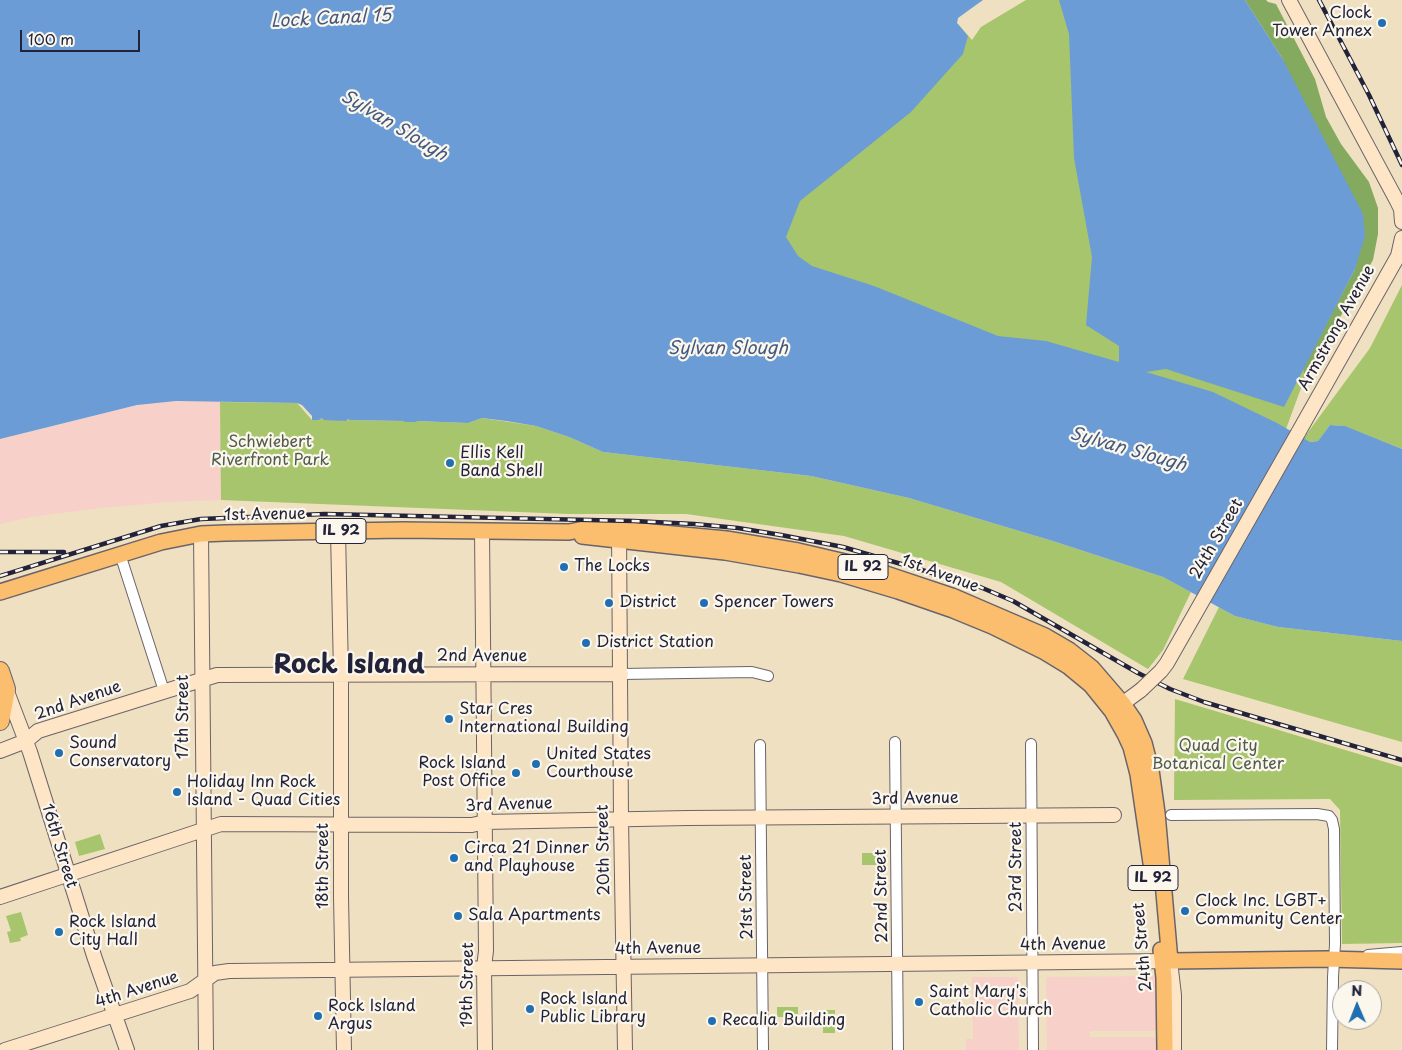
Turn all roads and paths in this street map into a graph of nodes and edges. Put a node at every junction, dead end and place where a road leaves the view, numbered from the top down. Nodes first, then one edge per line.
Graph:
1 (1289, 0) edge
2 (1402, 222) edge
3 (1402, 238) edge
4 (1298, 433) joint
5 (338, 531) junction
6 (482, 531) junction
7 (201, 534) junction
8 (620, 535) junction
9 (120, 554) junction
10 (0, 592) edge
11 (0, 671) edge
12 (341, 674) junction
13 (621, 674) junction
14 (483, 675) junction
15 (768, 676) dead end
16 (201, 680) junction
17 (6, 689) junction
18 (164, 691) junction
19 (1118, 707) junction
20 (0, 721) edge
21 (26, 740) junction
22 (896, 742) dead end
23 (760, 744) dead end
24 (1031, 744) dead end
25 (0, 751) edge
26 (1114, 815) dead end
27 (1171, 815) dead end
28 (1032, 816) junction
29 (896, 817) junction
30 (761, 818) junction
31 (621, 820) junction
32 (485, 822) junction
33 (341, 824) junction
34 (202, 830) junction
35 (68, 876) junction
36 (0, 898) edge
37 (1402, 952) edge
38 (1331, 959) junction
39 (1356, 959) junction
40 (1166, 961) junction
41 (1402, 961) edge
42 (1032, 962) junction
43 (897, 964) junction
44 (762, 965) junction
45 (623, 967) junction
46 (484, 968) junction
47 (343, 970) junction
48 (205, 981) junction
49 (114, 1015) junction
50 (6, 1050) edge
51 (127, 1050) edge
52 (206, 1050) edge
53 (344, 1050) edge
54 (485, 1050) edge
55 (625, 1050) edge
56 (764, 1050) edge
57 (898, 1050) edge
58 (1034, 1050) edge
59 (1165, 1050) edge
60 (1174, 1050) edge
61 (1332, 1050) edge

1 - 2 street
3 - 4 street, Armstrong Avenue
4 - 19 street, 24th Street, bridge
5 - 6 main road, 1st Avenue / IL 92
5 - 7 main road, 1st Avenue / IL 92
5 - 12 street, 18th Street
6 - 8 main road, 1st Avenue / IL 92
6 - 14 street, 19th Street
7 - 9 main road, 1st Avenue / IL 92
7 - 16 street, 17th Street
8 - 13 street, 20th Street
8 - 19 main road, 1st Avenue / IL 92
9 - 10 main road, 1st Avenue / IL 92
9 - 18 street
11 - 17 highway, 16th Street
12 - 14 street, 2nd Avenue
12 - 16 street, 2nd Avenue
12 - 33 street, 18th Street
13 - 14 street, 2nd Avenue
13 - 15 street, 2nd Avenue
13 - 31 street, 20th Street
14 - 32 street, 19th Street
16 - 18 street, 2nd Avenue
16 - 34 street, 17th Street
17 - 20 highway
17 - 21 street, 16th Street
18 - 21 street, 2nd Avenue
19 - 40 main road, 24th Street / IL 92
21 - 25 street, 2nd Avenue
21 - 35 street, 16th Street
22 - 29 street, 22nd Street
23 - 30 street, 21st Street
24 - 28 street, 23rd Street
26 - 28 street, 3rd Avenue
27 - 38 street
28 - 29 street, 3rd Avenue
28 - 42 street, 23rd Street
29 - 30 street, 3rd Avenue
29 - 43 street, 22nd Street
30 - 31 street, 3rd Avenue
30 - 44 street, 21st Street
31 - 32 street, 3rd Avenue
31 - 45 street, 20th Street
32 - 33 street, 3rd Avenue
32 - 46 street, 19th Street
33 - 34 street, 3rd Avenue
33 - 47 street, 18th Street
34 - 35 street, 3rd Avenue
34 - 48 street, 17th Street
35 - 36 street, 3rd Avenue
35 - 49 street, 16th Street
37 - 39 street
38 - 39 main road, 4th Avenue
38 - 40 main road, 4th Avenue
38 - 61 street
39 - 41 main road, 4th Avenue
40 - 42 street, 4th Avenue
40 - 59 main road, 24th Street / IL 92
40 - 60 street, 24th Street
42 - 43 street, 4th Avenue
42 - 58 street, 23rd Street
43 - 44 street, 4th Avenue
43 - 57 street, 22nd Street
44 - 45 street, 4th Avenue
44 - 56 street, 21st Street
45 - 46 street, 4th Avenue
45 - 55 street, 20th Street
46 - 47 street, 4th Avenue
46 - 54 street, 19th Street
47 - 48 street, 4th Avenue
47 - 53 street, 18th Street
48 - 49 street, 4th Avenue
48 - 52 street, 17th Street
49 - 50 street, 4th Avenue
49 - 51 street, 16th Street

